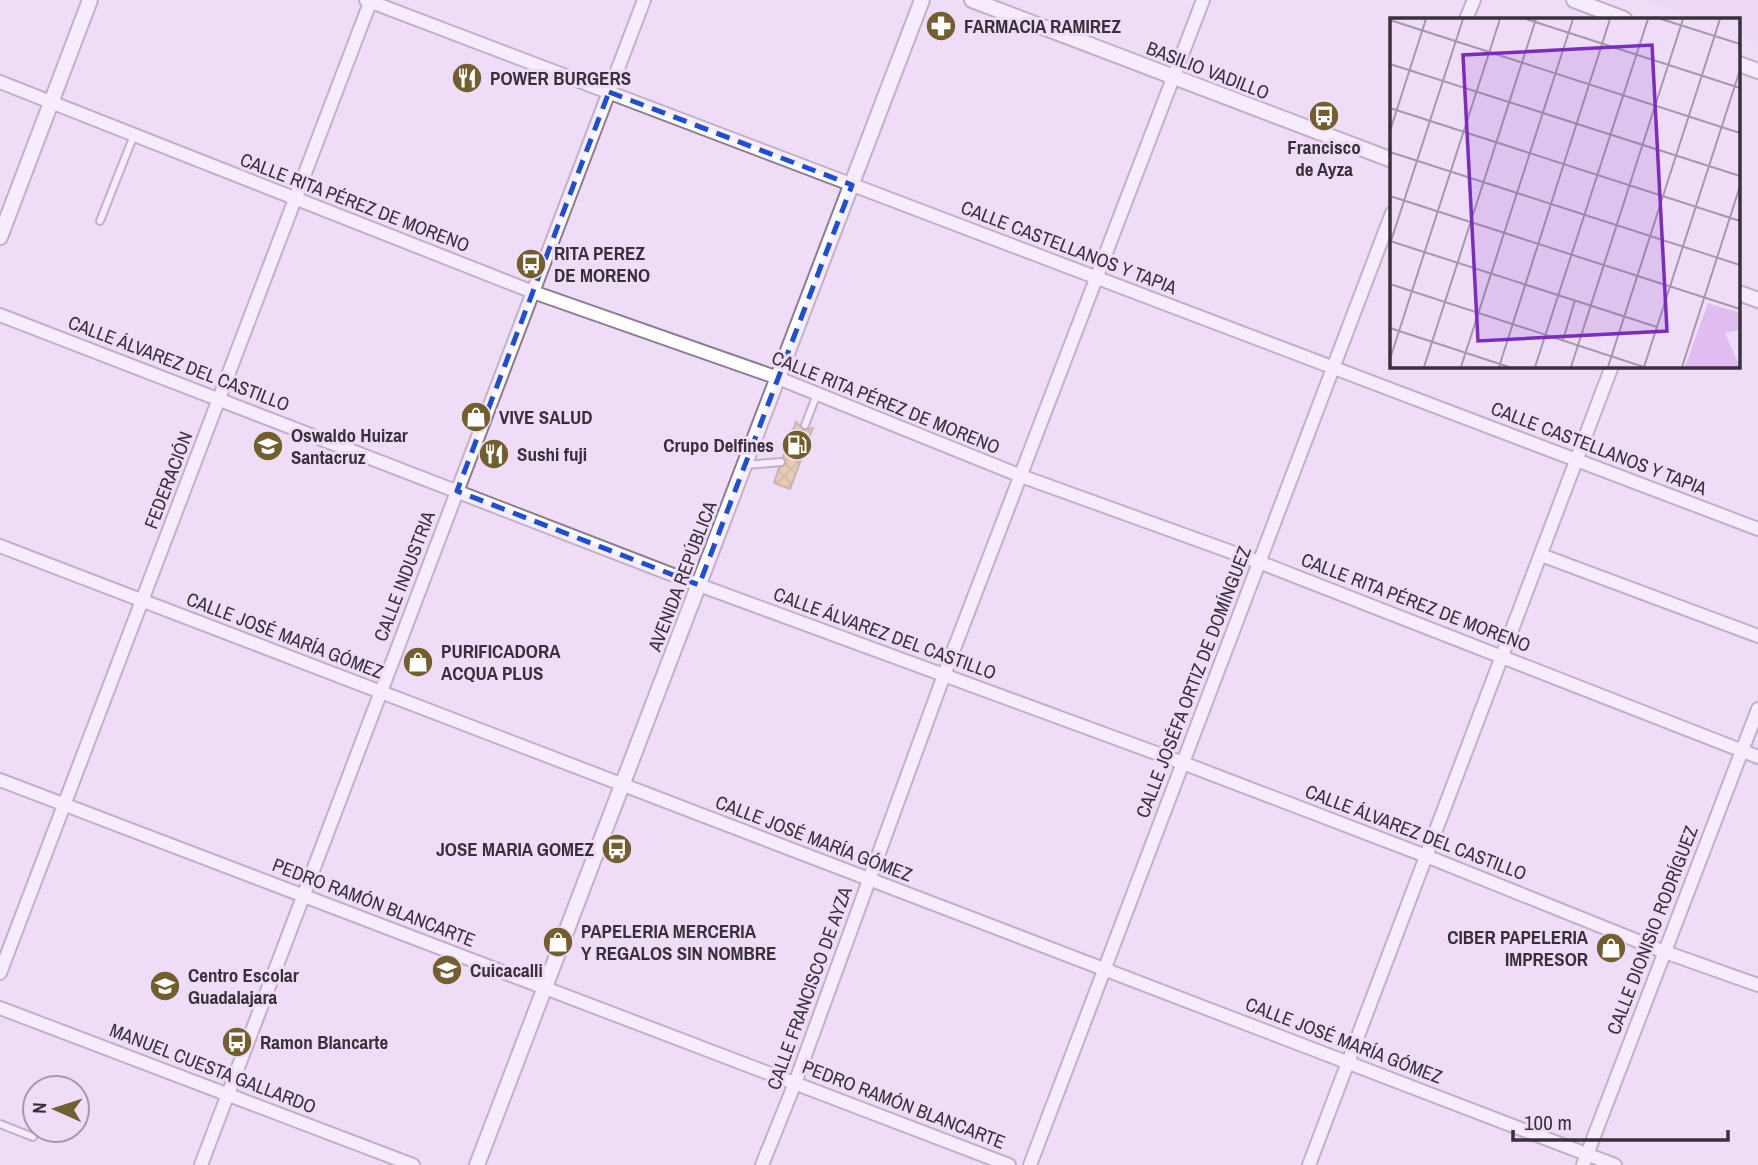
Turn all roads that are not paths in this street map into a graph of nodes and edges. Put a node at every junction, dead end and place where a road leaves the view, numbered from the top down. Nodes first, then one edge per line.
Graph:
1 (90, 0) edge
2 (644, 0) edge
3 (922, 0) edge
4 (972, 0) edge
5 (1203, 0) edge
6 (1474, 0) edge
7 (1574, 0) edge
8 (369, 1) edge
9 (1466, 18) edge
10 (1621, 18) edge
11 (1740, 64) edge
12 (1758, 71) edge
13 (1174, 77) junction
14 (0, 82) edge
15 (609, 92) junction
16 (51, 102) junction
17 (134, 135) junction
18 (1390, 159) edge
19 (852, 185) junction
20 (295, 200) junction
21 (1390, 218) edge
22 (100, 221) dead end
23 (0, 237) edge
24 (1097, 278) junction
25 (533, 292) junction
26 (1740, 293) edge
27 (1758, 300) edge
28 (0, 315) edge
29 (1334, 368) junction
30 (1611, 368) edge
31 (778, 379) junction
32 (817, 394) junction
33 (220, 399) junction
34 (805, 425) dead end
35 (1577, 460) junction
36 (781, 462) dead end
37 (745, 465) junction
38 (1021, 476) junction
39 (457, 491) junction
40 (1758, 529) edge
41 (0, 546) edge
42 (1541, 555) junction
43 (1259, 562) junction
44 (699, 584) junction
45 (143, 601) junction
46 (1758, 636) edge
47 (1503, 655) junction
48 (944, 675) junction
49 (381, 692) junction
50 (1758, 709) edge
51 (1742, 751) junction
52 (1758, 757) edge
53 (1183, 763) junction
54 (0, 780) edge
55 (622, 785) junction
56 (65, 804) junction
57 (1426, 856) junction
58 (869, 879) junction
59 (303, 896) junction
60 (1665, 951) junction
61 (1104, 969) junction
62 (0, 973) edge
63 (1758, 985) edge
64 (545, 988) junction
65 (0, 1008) edge
66 (1348, 1063) junction
67 (795, 1083) junction
68 (228, 1094) junction
69 (0, 1124) edge
70 (21, 1132) edge
71 (1585, 1160) edge
72 (201, 1165) edge
73 (413, 1165) edge
74 (477, 1165) edge
75 (762, 1165) edge
76 (1009, 1165) edge
77 (1030, 1165) edge
78 (1309, 1165) edge
79 (1615, 1165) edge

1 - 16 street
2 - 15 street, CALLE INDUSTRIA
3 - 19 street, AVENIDA REPÚBLICA
4 - 13 street, BASILIO VADILLO
5 - 13 street, CALLE FRANCISCO DE AYZA
6 - 9 street
7 - 10 street
8 - 15 street, CALLE CASTELLANOS Y TAPIA
8 - 20 street, FEDERACIÓN
11 - 12 street
13 - 18 street, BASILIO VADILLO
13 - 24 street, CALLE FRANCISCO DE AYZA
14 - 16 street, CALLE RITA PÉREZ DE MORENO
15 - 19 street, CALLE CASTELLANOS Y TAPIA
15 - 25 street, CALLE INDUSTRIA
16 - 17 street, CALLE RITA PÉREZ DE MORENO
16 - 23 street
17 - 20 street, CALLE RITA PÉREZ DE MORENO
17 - 22 lane
19 - 24 street, CALLE CASTELLANOS Y TAPIA
19 - 31 street, AVENIDA REPÚBLICA
20 - 25 street, CALLE RITA PÉREZ DE MORENO
20 - 33 street, FEDERACIÓN
21 - 29 street, CALLE JOSÉFA ORTIZ DE DOMÍNGUEZ
24 - 29 street, CALLE CASTELLANOS Y TAPIA
24 - 38 street, CALLE FRANCISCO DE AYZA
25 - 31 street, CALLE RITA PÉREZ DE MORENO
25 - 39 street, CALLE INDUSTRIA
26 - 27 street
28 - 33 street, CALLE ÁLVAREZ DEL CASTILLO
29 - 35 street, CALLE CASTELLANOS Y TAPIA
29 - 43 street, CALLE JOSÉFA ORTIZ DE DOMÍNGUEZ
30 - 35 street
31 - 32 street, CALLE RITA PÉREZ DE MORENO
31 - 37 street, AVENIDA REPÚBLICA
32 - 34 lane
32 - 38 street, CALLE RITA PÉREZ DE MORENO
33 - 39 street, CALLE ÁLVAREZ DEL CASTILLO
33 - 45 street, FEDERACIÓN
35 - 40 street, CALLE CASTELLANOS Y TAPIA
35 - 42 street
36 - 37 lane
37 - 44 street, AVENIDA REPÚBLICA
38 - 43 street, CALLE RITA PÉREZ DE MORENO
38 - 48 street, CALLE FRANCISCO DE AYZA
39 - 44 street, CALLE ÁLVAREZ DEL CASTILLO
39 - 49 street, CALLE INDUSTRIA
41 - 45 street, CALLE JOSÉ MARÍA GÓMEZ
42 - 46 street
42 - 47 street
43 - 47 street, CALLE RITA PÉREZ DE MORENO
43 - 53 street, CALLE JOSÉFA ORTIZ DE DOMÍNGUEZ
44 - 48 street, CALLE ÁLVAREZ DEL CASTILLO
44 - 55 street, AVENIDA REPÚBLICA
45 - 49 street, CALLE JOSÉ MARÍA GÓMEZ
45 - 56 street, FEDERACIÓN
47 - 51 street, CALLE RITA PÉREZ DE MORENO
47 - 57 street
48 - 53 street, CALLE ÁLVAREZ DEL CASTILLO
48 - 58 street, CALLE FRANCISCO DE AYZA
49 - 55 street, CALLE JOSÉ MARÍA GÓMEZ
49 - 59 street, CALLE INDUSTRIA
50 - 51 street, CALLE DIONISIO RODRÍGUEZ
51 - 52 street, CALLE RITA PÉREZ DE MORENO
51 - 60 street, CALLE DIONISIO RODRÍGUEZ
53 - 57 street, CALLE ÁLVAREZ DEL CASTILLO
53 - 61 street, CALLE JOSÉFA ORTIZ DE DOMÍNGUEZ
54 - 56 street, PEDRO RAMÓN BLANCARTE
55 - 58 street, CALLE JOSÉ MARÍA GÓMEZ
55 - 64 street, AVENIDA REPÚBLICA
56 - 59 street, PEDRO RAMÓN BLANCARTE
56 - 62 street, FEDERACIÓN
57 - 60 street, CALLE ÁLVAREZ DEL CASTILLO
57 - 66 street
58 - 61 street, CALLE JOSÉ MARÍA GÓMEZ
58 - 67 street, CALLE FRANCISCO DE AYZA
59 - 64 street, PEDRO RAMÓN BLANCARTE
59 - 68 street, CALLE INDUSTRIA
60 - 63 street, CALLE ÁLVAREZ DEL CASTILLO
60 - 71 street, CALLE DIONISIO RODRÍGUEZ
61 - 66 street, CALLE JOSÉ MARÍA GÓMEZ
61 - 77 street, CALLE JOSÉFA ORTIZ DE DOMÍNGUEZ
64 - 67 street, PEDRO RAMÓN BLANCARTE
64 - 74 street, AVENIDA REPÚBLICA
65 - 68 street, MANUEL CUESTA GALLARDO
66 - 71 street, CALLE JOSÉ MARÍA GÓMEZ
66 - 78 street
67 - 75 street, CALLE FRANCISCO DE AYZA
67 - 76 street, PEDRO RAMÓN BLANCARTE
68 - 72 street, CALLE INDUSTRIA
68 - 73 street, MANUEL CUESTA GALLARDO
69 - 70 lane
71 - 79 street, CALLE JOSÉ MARÍA GÓMEZ

